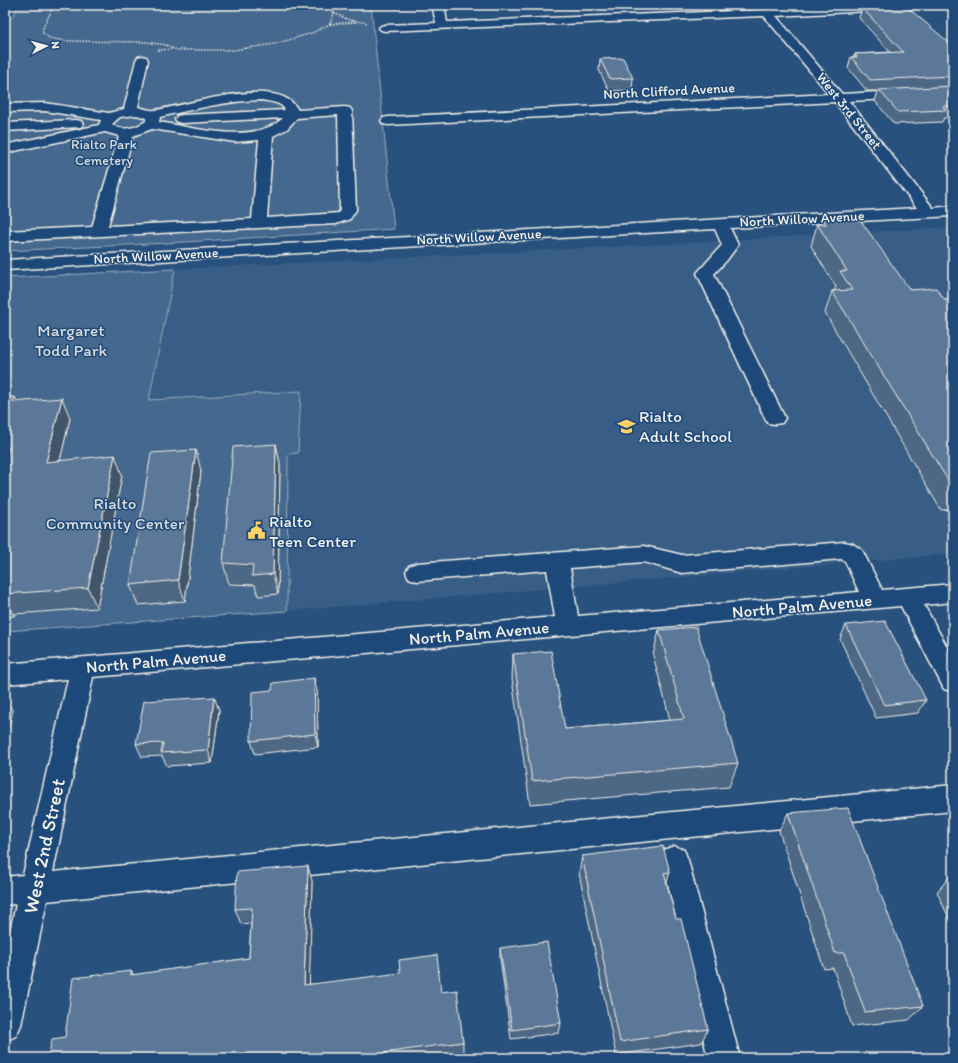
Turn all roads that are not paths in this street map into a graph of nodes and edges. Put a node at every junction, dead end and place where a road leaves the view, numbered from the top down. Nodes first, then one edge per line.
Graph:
1 (438, 5) edge
2 (926, 5) edge
3 (869, 6) edge
4 (811, 8) edge
5 (764, 9) edge
6 (442, 26) junction
7 (385, 28) dead end
8 (142, 60) dead end
9 (953, 92) edge
10 (840, 98) junction
11 (5, 108) edge
12 (130, 111) junction
13 (293, 114) junction
14 (151, 120) junction
15 (388, 121) dead end
16 (107, 122) junction
17 (5, 127) edge
18 (127, 132) junction
19 (266, 134) junction
20 (5, 149) edge
21 (953, 211) edge
22 (928, 212) junction
23 (846, 217) junction
24 (259, 223) junction
25 (720, 224) junction
26 (170, 227) junction
27 (99, 231) junction
28 (857, 231) edge
29 (5, 236) edge
30 (163, 256) junction
31 (5, 265) edge
32 (903, 294) edge
33 (953, 306) edge
34 (775, 418) dead end
35 (557, 561) junction
36 (417, 572) dead end
37 (953, 593) edge
38 (908, 597) junction
39 (875, 600) junction
40 (568, 626) junction
41 (83, 667) junction
42 (5, 674) edge
43 (953, 682) edge
44 (953, 798) edge
45 (674, 860) dead end
46 (35, 888) junction
47 (5, 891) edge
48 (5, 1025) edge
49 (724, 1058) edge

1 - 6 street
2 - 3 street
3 - 4 street
4 - 5 street
5 - 6 street
5 - 10 street, West 3rd Street
6 - 7 street
8 - 12 street
9 - 10 street, North Clifford Avenue
10 - 15 street, North Clifford Avenue
10 - 22 street, West 3rd Street
11 - 16 street
12 - 14 street
12 - 16 street
13 - 14 street
13 - 14 street
13 - 19 street
13 - 24 street
14 - 18 street
14 - 19 street
16 - 17 street
16 - 18 street
16 - 20 street
18 - 27 street
19 - 24 street
21 - 22 street, North Willow Avenue
22 - 23 street, North Willow Avenue
23 - 25 street, North Willow Avenue
23 - 28 street
24 - 26 street
25 - 30 street, North Willow Avenue
25 - 34 street
26 - 27 street
26 - 30 street
27 - 29 street
30 - 31 street, North Willow Avenue
32 - 33 street
35 - 36 street
35 - 39 street
35 - 40 street
37 - 38 street, North Palm Avenue
38 - 39 street, North Palm Avenue
38 - 43 street
39 - 40 street, North Palm Avenue
40 - 41 street, North Palm Avenue
41 - 42 street, North Palm Avenue
41 - 46 street, West 2nd Street
44 - 46 street
45 - 49 street
46 - 47 street
46 - 48 street, West 2nd Street

